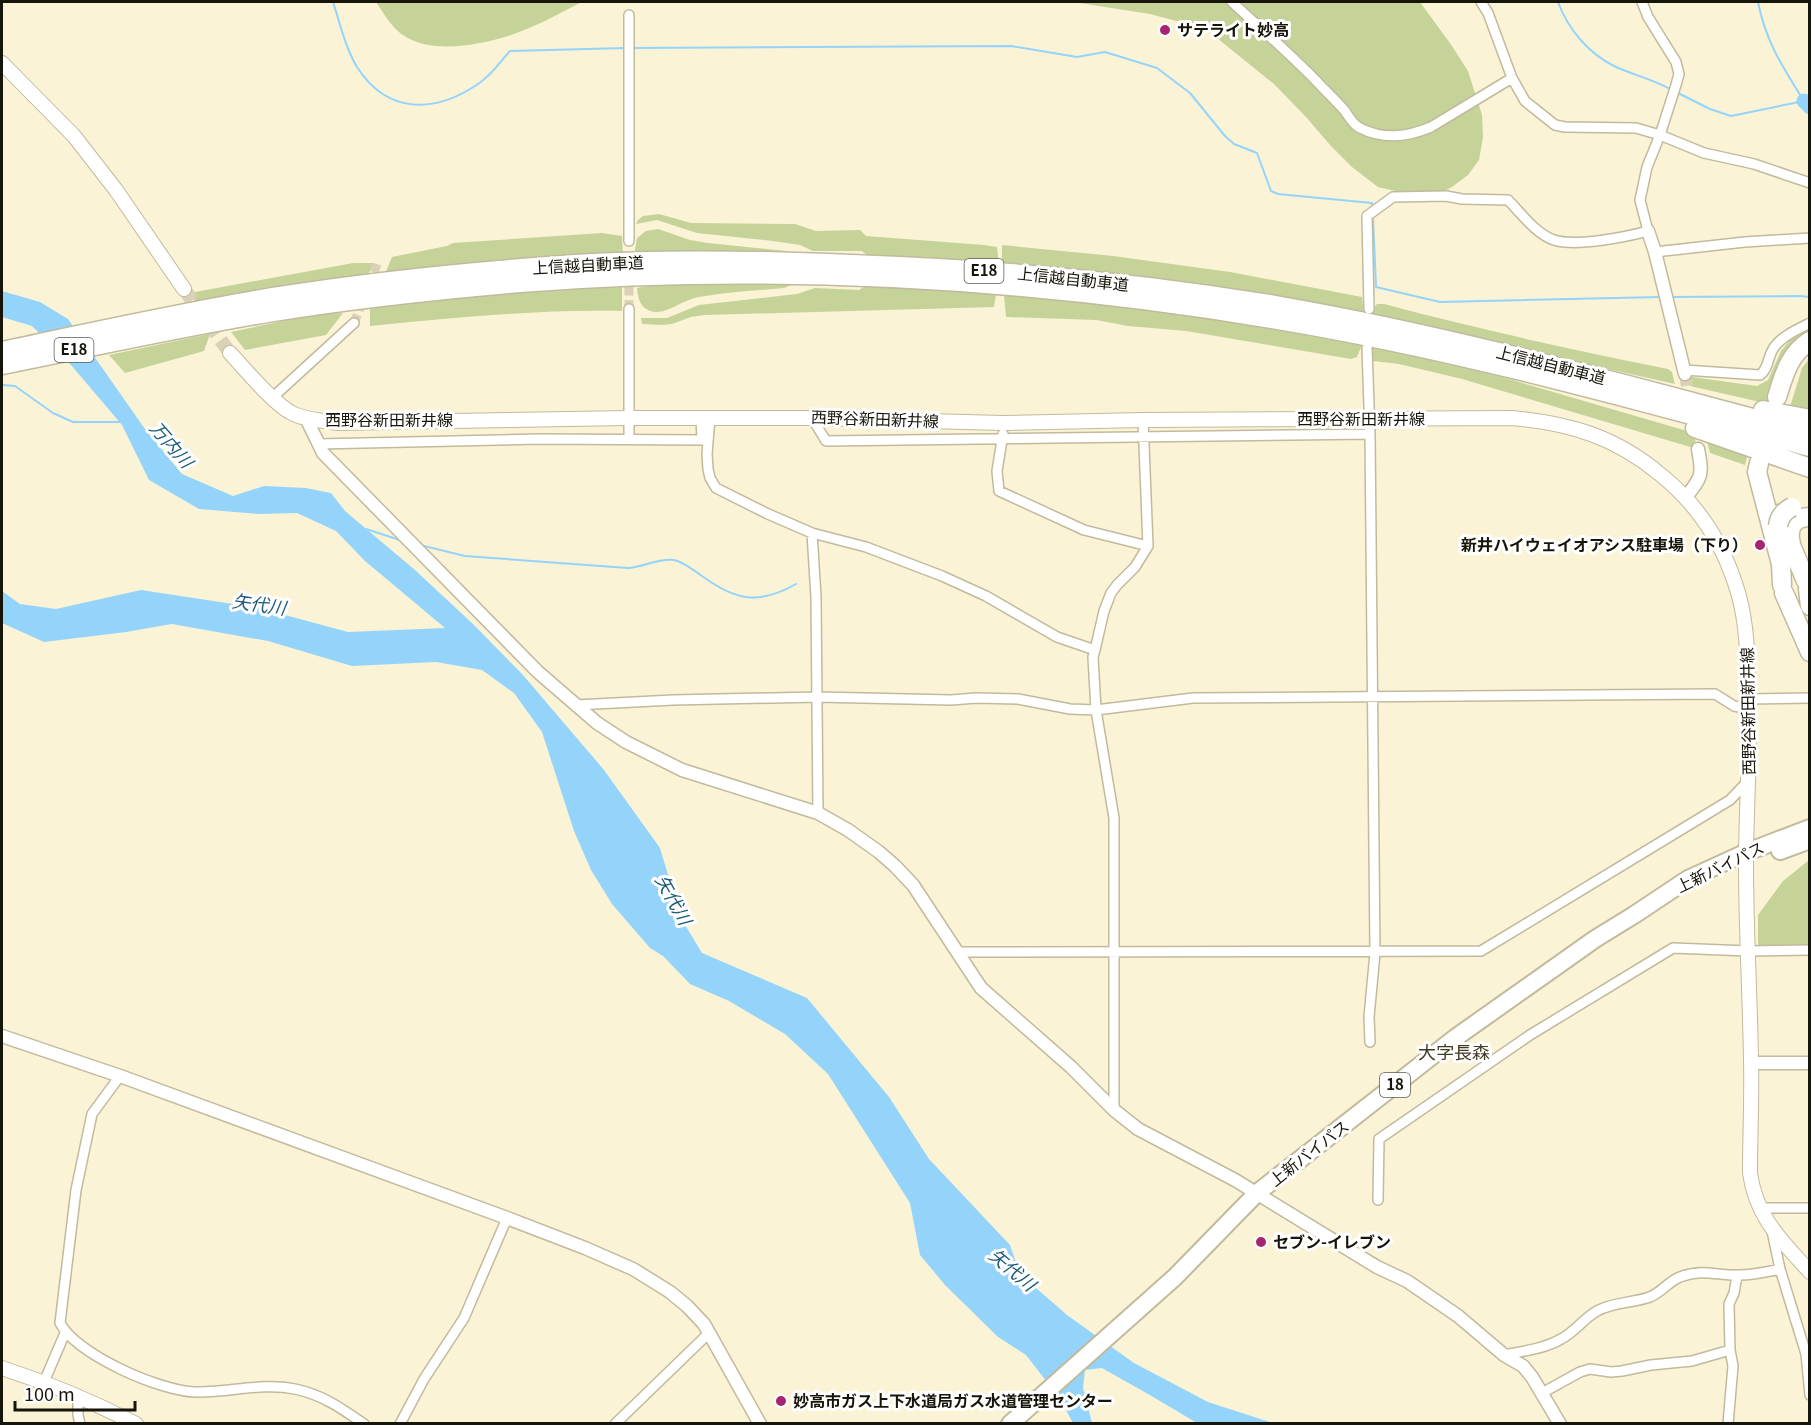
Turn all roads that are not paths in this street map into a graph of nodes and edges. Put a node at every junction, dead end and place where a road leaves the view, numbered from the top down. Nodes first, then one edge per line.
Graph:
1 (1232, 2) edge
2 (1481, 2) edge
3 (1642, 2) edge
4 (628, 15) dead end
5 (2, 63) edge
6 (1512, 78) junction
7 (1660, 135) junction
8 (1809, 183) edge
9 (1648, 231) junction
10 (1809, 238) edge
11 (629, 241) dead end
12 (1655, 252) junction
13 (184, 289) tunnel mouth
14 (629, 309) tunnel mouth
15 (1369, 309) dead end
16 (354, 323) tunnel mouth
17 (1809, 323) edge
18 (146, 328) junction
19 (1809, 341) edge
20 (1367, 348) dead end
21 (2, 351) edge
22 (1809, 351) edge
23 (230, 353) tunnel mouth
24 (2, 365) edge
25 (1490, 365) junction
26 (1684, 372) joint
27 (1603, 378) junction
28 (273, 397) junction
29 (812, 417) junction
30 (306, 418) junction
31 (629, 418) junction
32 (706, 418) junction
33 (1809, 419) edge
34 (1143, 420) junction
35 (1370, 420) junction
36 (1003, 423) junction
37 (1809, 433) edge
38 (1370, 435) junction
39 (1144, 436) junction
40 (629, 438) junction
41 (1003, 438) junction
42 (318, 444) junction
43 (1809, 447) edge
44 (1698, 449) dead end
45 (1763, 464) dead end
46 (1809, 468) edge
47 (1686, 497) junction
48 (1801, 507) edge
49 (1809, 518) edge
50 (812, 533) junction
51 (1148, 546) junction
52 (1787, 558) junction
53 (1808, 592) edge
54 (1095, 650) junction
55 (1809, 652) edge
56 (1372, 696) junction
57 (818, 698) junction
58 (1809, 698) edge
59 (1750, 704) junction
60 (576, 705) junction
61 (1096, 710) junction
62 (1749, 780) junction
63 (818, 813) junction
64 (1809, 828) edge
65 (1809, 840) edge
66 (1746, 858) junction
67 (1809, 950) edge
68 (1748, 951) junction
69 (956, 952) junction
70 (1114, 952) junction
71 (1375, 953) junction
72 (2, 1036) edge
73 (1370, 1042) dead end
74 (1751, 1063) junction
75 (1809, 1063) edge
76 (120, 1076) junction
77 (1114, 1110) junction
78 (1257, 1193) junction
79 (1378, 1200) dead end
80 (1809, 1208) edge
81 (1759, 1209) junction
82 (507, 1218) junction
83 (1771, 1229) junction
84 (1780, 1269) junction
85 (1809, 1272) edge
86 (1737, 1276) junction
87 (65, 1333) junction
88 (709, 1333) junction
89 (1730, 1350) junction
90 (1504, 1355) junction
91 (2, 1368) edge
92 (44, 1382) junction
93 (1542, 1393) junction
94 (1809, 1395) edge
95 (78, 1396) junction
96 (80, 1424) edge
97 (136, 1424) edge
98 (364, 1424) edge
99 (400, 1424) edge
100 (615, 1424) edge
101 (760, 1424) edge
102 (1010, 1424) edge
103 (1560, 1424) edge
104 (1728, 1424) edge

1 - 6 street
2 - 6 street
3 - 7 street
4 - 11 street
5 - 13 main road
6 - 7 street
7 - 8 street
7 - 9 street
9 - 12 street
9 - 15 street
10 - 12 street
12 - 26 street
14 - 31 street
16 - 28 street
17 - 26 street
18 - 21 highway, E18
18 - 24 highway, E18
18 - 25 highway, 上信越自動車道 / E18
18 - 27 highway, 上信越自動車道 / E18
19 - 22 highway
20 - 35 street
23 - 28 main road, 西野谷新田新井線
25 - 43 highway, 上信越自動車道 / E18
25 - 46 highway
27 - 33 highway
27 - 37 highway, 上信越自動車道 / E18
28 - 30 main road, 西野谷新田新井線
29 - 32 main road, 西野谷新田新井線
29 - 36 main road, 西野谷新田新井線
29 - 41 street
30 - 31 main road, 西野谷新田新井線
30 - 42 street
31 - 32 main road, 西野谷新田新井線
31 - 40 street
32 - 40 street
32 - 50 street
34 - 35 main road, 西野谷新田新井線
34 - 36 main road, 西野谷新田新井線
34 - 39 street
35 - 38 street
35 - 47 main road, 西野谷新田新井線
36 - 41 street
38 - 39 street
38 - 56 street
39 - 41 street
39 - 51 street
40 - 42 street
41 - 51 street
42 - 60 street
44 - 47 street
45 - 52 highway
47 - 59 main road, 西野谷新田新井線
48 - 52 highway, bridge
49 - 52 highway
50 - 54 street
50 - 57 street
51 - 54 street
52 - 53 highway
52 - 55 highway
54 - 61 street
56 - 59 street
56 - 61 street
56 - 71 street
57 - 60 street
57 - 61 street
57 - 63 street
58 - 59 street
59 - 62 main road, 西野谷新田新井線
60 - 63 street
61 - 70 street
62 - 66 main road, 西野谷新田新井線
62 - 71 street
63 - 69 street
64 - 66 highway, 上新バイパス / 18
65 - 66 highway, 上新バイパス / 18
66 - 68 main road, 西野谷新田新井線
66 - 78 highway, 上新バイパス / 18
67 - 68 street
68 - 74 main road, 西野谷新田新井線
68 - 79 street
69 - 70 street
69 - 77 street
70 - 71 street
70 - 77 street
71 - 73 street
72 - 76 street
74 - 75 street
74 - 81 main road, 西野谷新田新井線
76 - 82 street
76 - 87 street
77 - 78 street
78 - 90 street
78 - 102 highway, 上新バイパス / 18
80 - 81 street
81 - 83 main road, 西野谷新田新井線
82 - 88 street
82 - 99 street
83 - 84 street
83 - 85 main road, 西野谷新田新井線
84 - 86 street
84 - 94 street
86 - 89 street
86 - 90 street
87 - 92 street
87 - 98 street
88 - 100 street
88 - 101 street
89 - 93 street
89 - 104 street
90 - 93 street
91 - 92 main road
92 - 95 main road
93 - 103 street
95 - 96 street
95 - 97 main road

